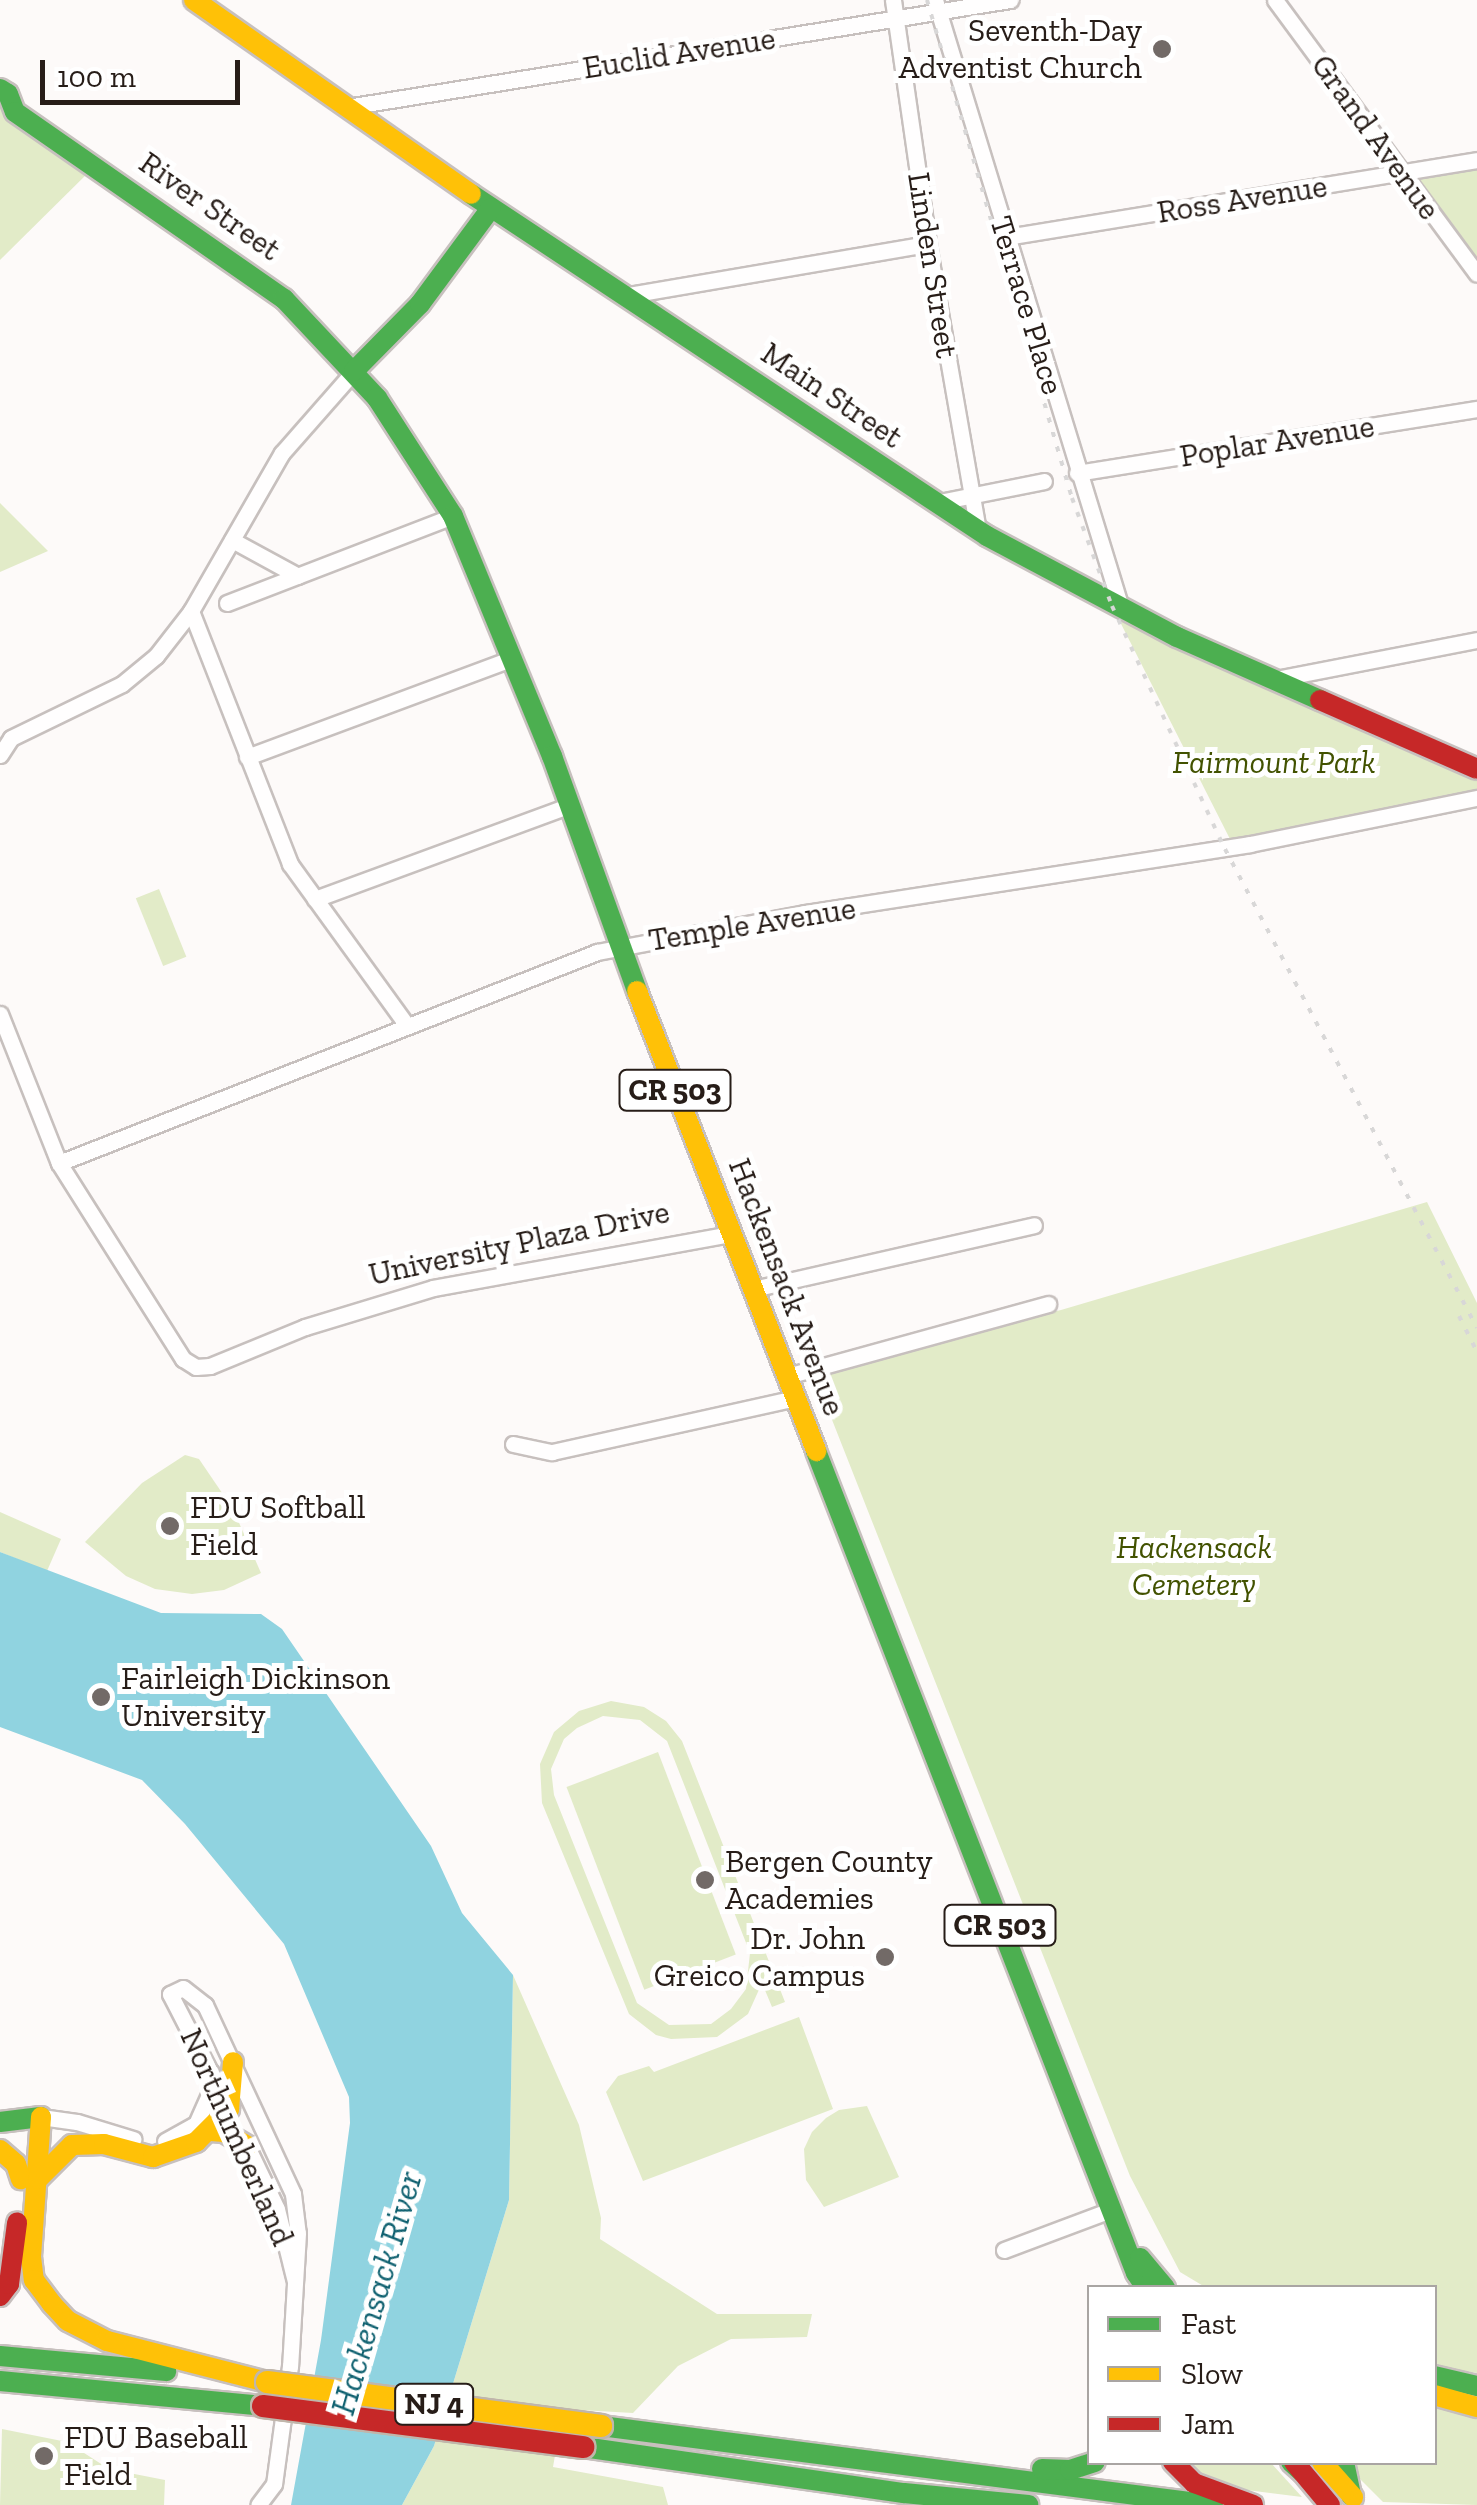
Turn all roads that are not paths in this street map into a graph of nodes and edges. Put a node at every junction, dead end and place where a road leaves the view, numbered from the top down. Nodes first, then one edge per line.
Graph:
1 (194, 0) edge
2 (893, 0) edge
3 (1010, 0) edge
4 (1275, 0) edge
5 (937, 5) edge
6 (897, 18) junction
7 (0, 90) edge
8 (347, 107) junction
9 (7, 113) edge
10 (1477, 160) edge
11 (1403, 174) junction
12 (491, 208) junction
13 (1006, 237) junction
14 (928, 244) junction
15 (1477, 274) edge
16 (623, 296) junction
17 (354, 371) junction
18 (1477, 410) edge
19 (1078, 473) junction
20 (1044, 482) dead end
21 (972, 495) junction
22 (934, 502) junction
23 (452, 516) junction
24 (978, 530) junction
25 (232, 540) junction
26 (298, 576) junction
27 (227, 603) dead end
28 (191, 610) junction
29 (1121, 610) junction
30 (1477, 640) edge
31 (513, 658) junction
32 (1271, 680) junction
33 (0, 755) edge
34 (247, 757) junction
35 (1477, 769) edge
36 (1477, 798) edge
37 (570, 805) junction
38 (315, 899) junction
39 (620, 946) junction
40 (0, 1014) edge
41 (406, 1024) junction
42 (59, 1163) junction
43 (1034, 1225) dead end
44 (732, 1234) junction
45 (753, 1289) junction
46 (1048, 1304) dead end
47 (791, 1387) junction
48 (513, 1444) dead end
49 (222, 2067) junction
50 (229, 2109) junction
51 (34, 2117) junction
52 (0, 2122) edge
53 (211, 2131) junction
54 (247, 2146) junction
55 (0, 2150) edge
56 (30, 2179) junction
57 (1113, 2209) junction
58 (1128, 2244) junction
59 (1004, 2250) dead end
60 (296, 2282) junction
61 (1144, 2285) edge
62 (1162, 2285) edge
63 (0, 2296) edge
64 (0, 2356) edge
65 (1437, 2377) edge
66 (0, 2381) edge
67 (267, 2382) junction
68 (1477, 2386) edge
69 (1437, 2397) edge
70 (1477, 2407) edge
71 (1087, 2464) edge
72 (1176, 2465) edge
73 (1302, 2465) edge
74 (1344, 2465) edge
75 (957, 2472) junction
76 (904, 2493) junction
77 (1340, 2500) edge
78 (258, 2505) edge
79 (925, 2505) edge
80 (1028, 2505) edge
81 (1214, 2505) edge
82 (1254, 2505) edge

1 - 8 main road, Main Street
2 - 6 street, Linden Street
3 - 5 street, Euclid Avenue
4 - 11 street, Grand Avenue
5 - 6 street, Euclid Avenue
5 - 13 street, Terrace Place
6 - 8 street, Euclid Avenue
6 - 14 street, Linden Street
7 - 9 main road, River Street / CR 503
8 - 12 main road, Main Street
9 - 17 main road, River Street / CR 503
10 - 11 street, Ross Avenue
11 - 13 street, Ross Avenue
11 - 15 street, Grand Avenue
12 - 16 main road, Main Street
12 - 17 main road
13 - 19 street, Terrace Place
14 - 16 street
14 - 21 street, Linden Street
16 - 22 main road, Main Street
17 - 23 main road, Hackensack Avenue / CR 503
17 - 25 street
18 - 19 street, Poplar Avenue
19 - 29 street, Terrace Place
20 - 21 street
21 - 22 street
21 - 24 street, Linden Street
22 - 24 main road, Main Street
23 - 26 street
23 - 31 main road, Hackensack Avenue / CR 503
24 - 29 main road, Main Street
25 - 26 street
25 - 28 street
26 - 27 street
28 - 33 street
28 - 34 street
29 - 32 main road, Main Street
30 - 32 street
31 - 34 street
31 - 37 main road, Hackensack Avenue / CR 503
32 - 35 main road, Main Street
34 - 38 street
36 - 39 street, Temple Avenue
37 - 38 street
37 - 39 main road, Hackensack Avenue / CR 503
38 - 41 street
39 - 41 street, Temple Avenue
39 - 44 main road, Hackensack Avenue / CR 503
40 - 42 street, University Plaza Drive
41 - 42 street, Temple Avenue
42 - 44 street, University Plaza Drive
43 - 45 street
44 - 45 main road, Hackensack Avenue / CR 503
45 - 47 main road, Hackensack Avenue / CR 503
46 - 47 street
47 - 48 street
47 - 57 main road, Hackensack Avenue / CR 503
49 - 49 street, Northumberland
49 - 50 main road
49 - 51 street
49 - 60 street
50 - 53 main road
50 - 54 street, Northumberland
51 - 52 main road
51 - 56 main road
53 - 54 main road
53 - 56 main road
54 - 60 street, Northumberland
55 - 56 main road
56 - 63 main road
56 - 67 main road
57 - 58 main road, Hackensack Avenue / CR 503
57 - 59 street
58 - 61 main road, Hackensack Avenue / CR 503
58 - 62 main road, Hackensack Avenue / CR 503
60 - 78 street
64 - 67 main road, NJ 4
65 - 68 main road
66 - 76 main road, NJ 4, bridge
67 - 75 main road, NJ 4, bridge
69 - 70 main road
71 - 75 main road
72 - 82 main road
73 - 77 main road
74 - 77 main road
75 - 81 main road, NJ 4
76 - 79 main road
76 - 80 main road, NJ 4

